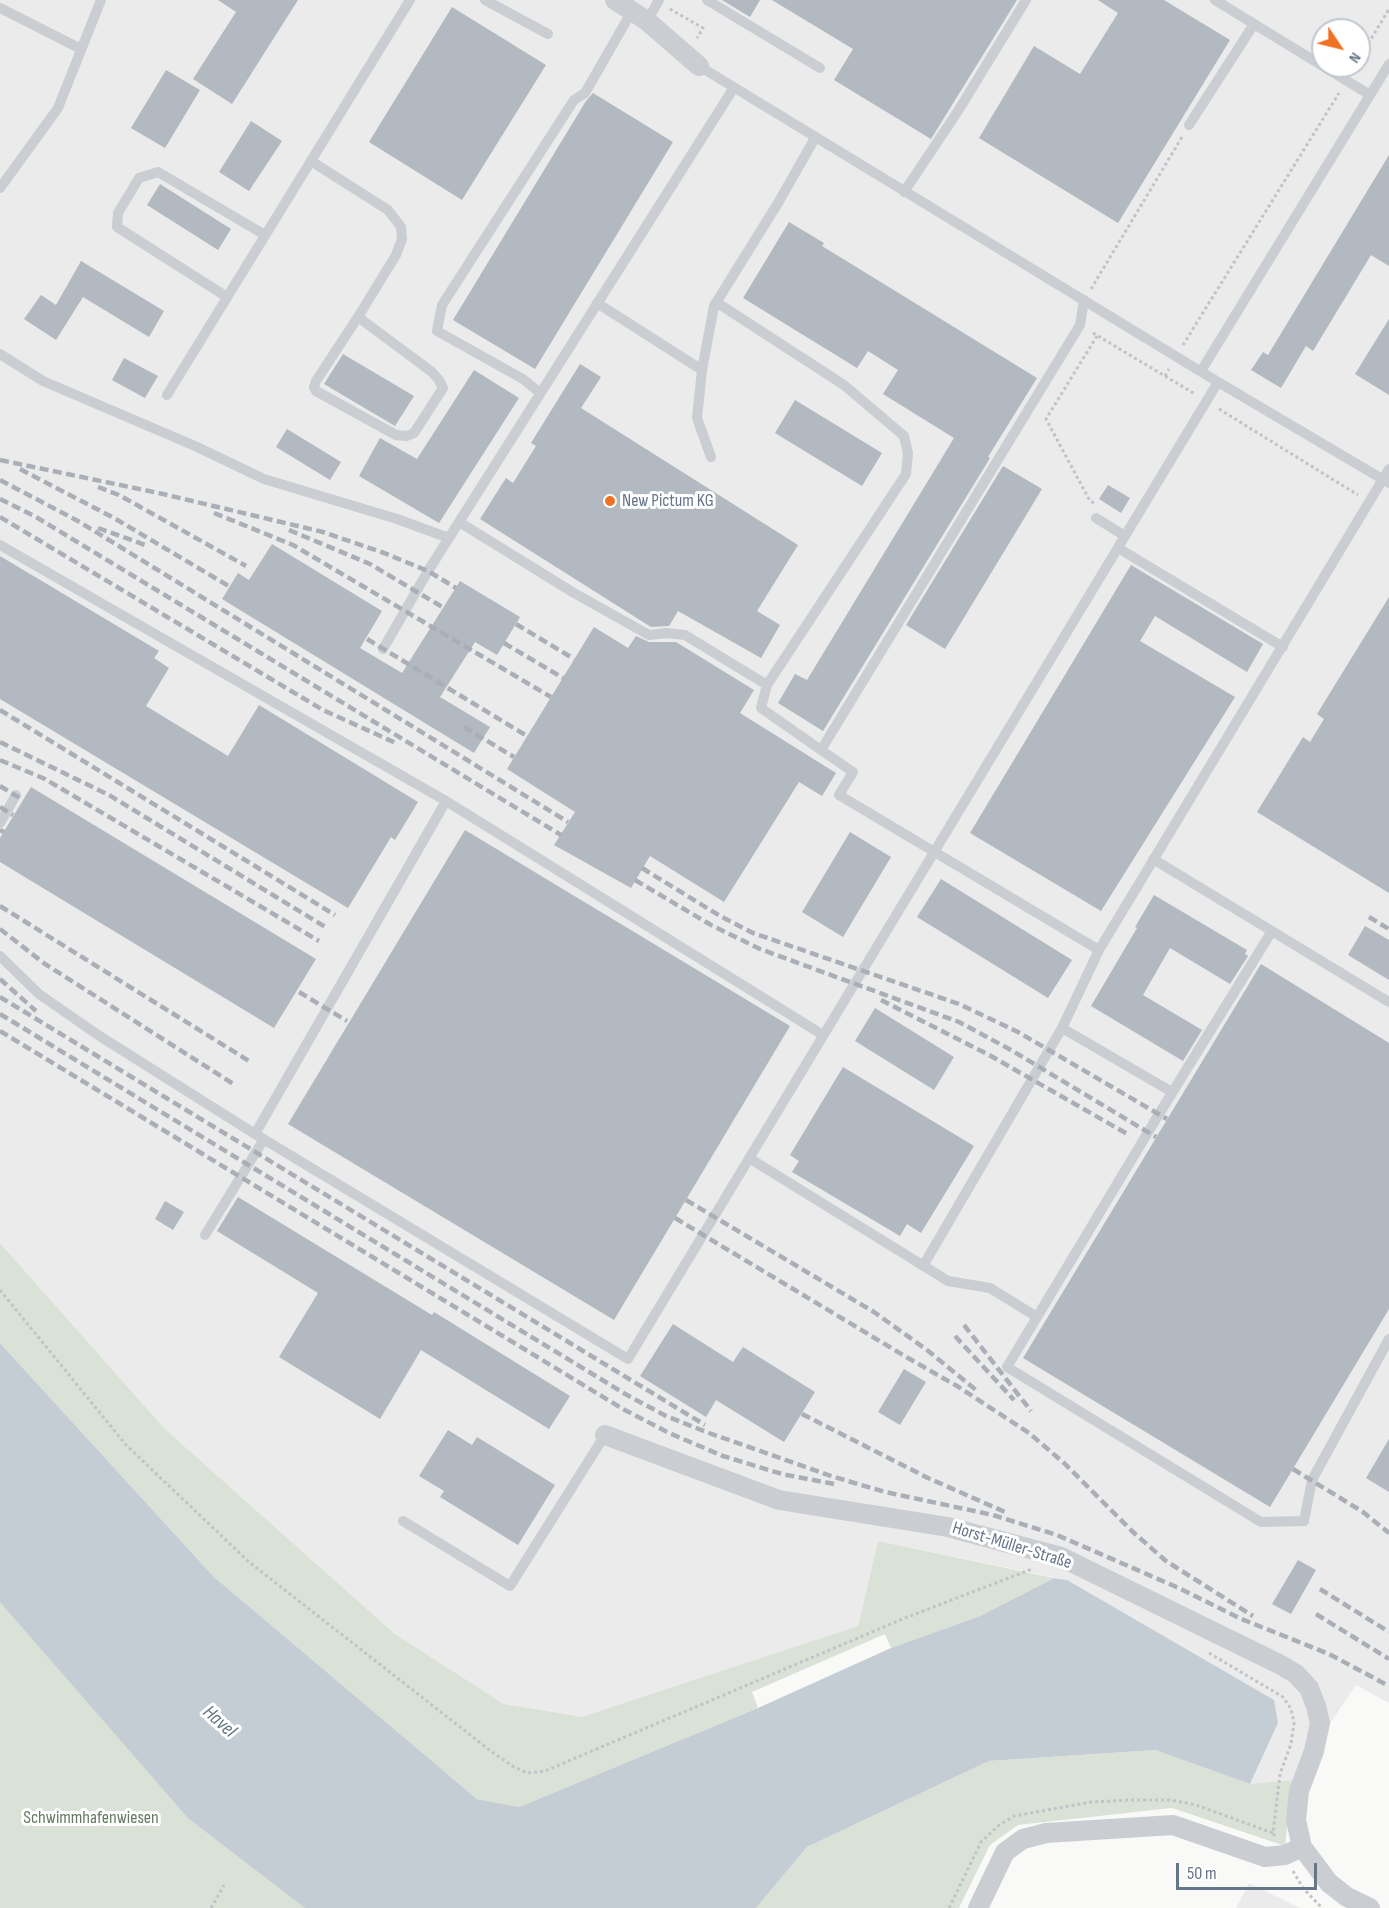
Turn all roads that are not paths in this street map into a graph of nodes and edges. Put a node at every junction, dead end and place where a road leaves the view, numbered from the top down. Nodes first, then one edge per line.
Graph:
1 (101, 0) edge
2 (410, 0) edge
3 (485, 0) edge
4 (615, 0) edge
5 (707, 0) edge
6 (1026, 0) edge
7 (1215, 0) edge
8 (659, 1) edge
9 (0, 8) edge
10 (640, 16) junction
11 (1254, 24) junction
12 (548, 34) dead end
13 (81, 49) junction
14 (693, 61) joint
15 (1389, 64) edge
16 (820, 68) dead end
17 (733, 88) junction
18 (1370, 95) junction
19 (1189, 125) road end
20 (815, 138) junction
21 (311, 161) junction
22 (0, 189) edge
23 (904, 192) junction
24 (265, 235) junction
25 (227, 297) junction
26 (1084, 300) junction
27 (716, 302) junction
28 (597, 303) junction
29 (358, 317) junction
30 (0, 354) edge
31 (702, 370) junction
32 (1201, 371) junction
33 (1218, 382) junction
34 (540, 393) junction
35 (167, 395) dead end
36 (711, 457) dead end
37 (1389, 469) edge
38 (1386, 481) edge
39 (1096, 518) dead end
40 (459, 522) junction
41 (1125, 536) junction
42 (449, 538) junction
43 (0, 545) edge
44 (1118, 548) junction
45 (1283, 647) junction
46 (383, 649) dead end
47 (767, 685) junction
48 (821, 750) junction
49 (16, 795) dead end
50 (446, 801) junction
51 (0, 823) edge
52 (935, 851) junction
53 (1153, 859) junction
54 (1272, 931) junction
55 (1099, 950) junction
56 (0, 956) edge
57 (1389, 1002) edge
58 (1062, 1028) junction
59 (823, 1035) junction
60 (1172, 1092) junction
61 (260, 1136) junction
62 (749, 1158) junction
63 (205, 1235) dead end
64 (923, 1266) junction
65 (1037, 1317) junction
66 (1389, 1339) edge
67 (605, 1435) joint
68 (403, 1521) dead end
69 (1302, 1847) junction
70 (978, 1908) edge
71 (1370, 1908) edge

1 - 13 lane
2 - 21 lane
3 - 12 lane
4 - 10 street
5 - 16 lane
6 - 23 lane
7 - 11 lane
8 - 10 lane
9 - 13 lane
10 - 14 street
10 - 34 lane
11 - 18 lane
11 - 19 lane
13 - 22 lane
14 - 17 lane
15 - 18 lane
17 - 20 lane
17 - 28 lane
18 - 32 lane
20 - 23 lane
20 - 27 lane
21 - 24 lane
21 - 29 lane
23 - 26 lane
24 - 25 lane
24 - 25 lane
25 - 35 lane
26 - 32 lane
26 - 48 lane
27 - 31 lane
27 - 47 lane
28 - 31 lane
28 - 34 lane
29 - 29 lane
30 - 42 lane
31 - 36 lane
32 - 33 lane
33 - 38 lane
33 - 41 lane
34 - 40 lane
37 - 38 lane
38 - 45 lane
39 - 41 lane
40 - 42 lane
40 - 47 lane
41 - 44 lane
42 - 46 lane
43 - 50 lane
44 - 45 lane
44 - 52 lane
45 - 53 lane
47 - 48 lane
48 - 52 lane
49 - 51 lane
50 - 59 lane
50 - 61 lane
52 - 55 lane
52 - 59 lane
53 - 54 lane
53 - 55 lane
54 - 57 lane
54 - 60 lane
55 - 58 lane
56 - 61 lane
58 - 60 lane
58 - 64 lane
59 - 62 lane
60 - 65 lane
61 - 62 lane
61 - 63 lane
62 - 64 lane
64 - 65 lane
65 - 66 lane
67 - 68 lane
67 - 69 street, Horst-Müller-Straße
69 - 70 street
69 - 71 street, Horst-Müller-Straße

